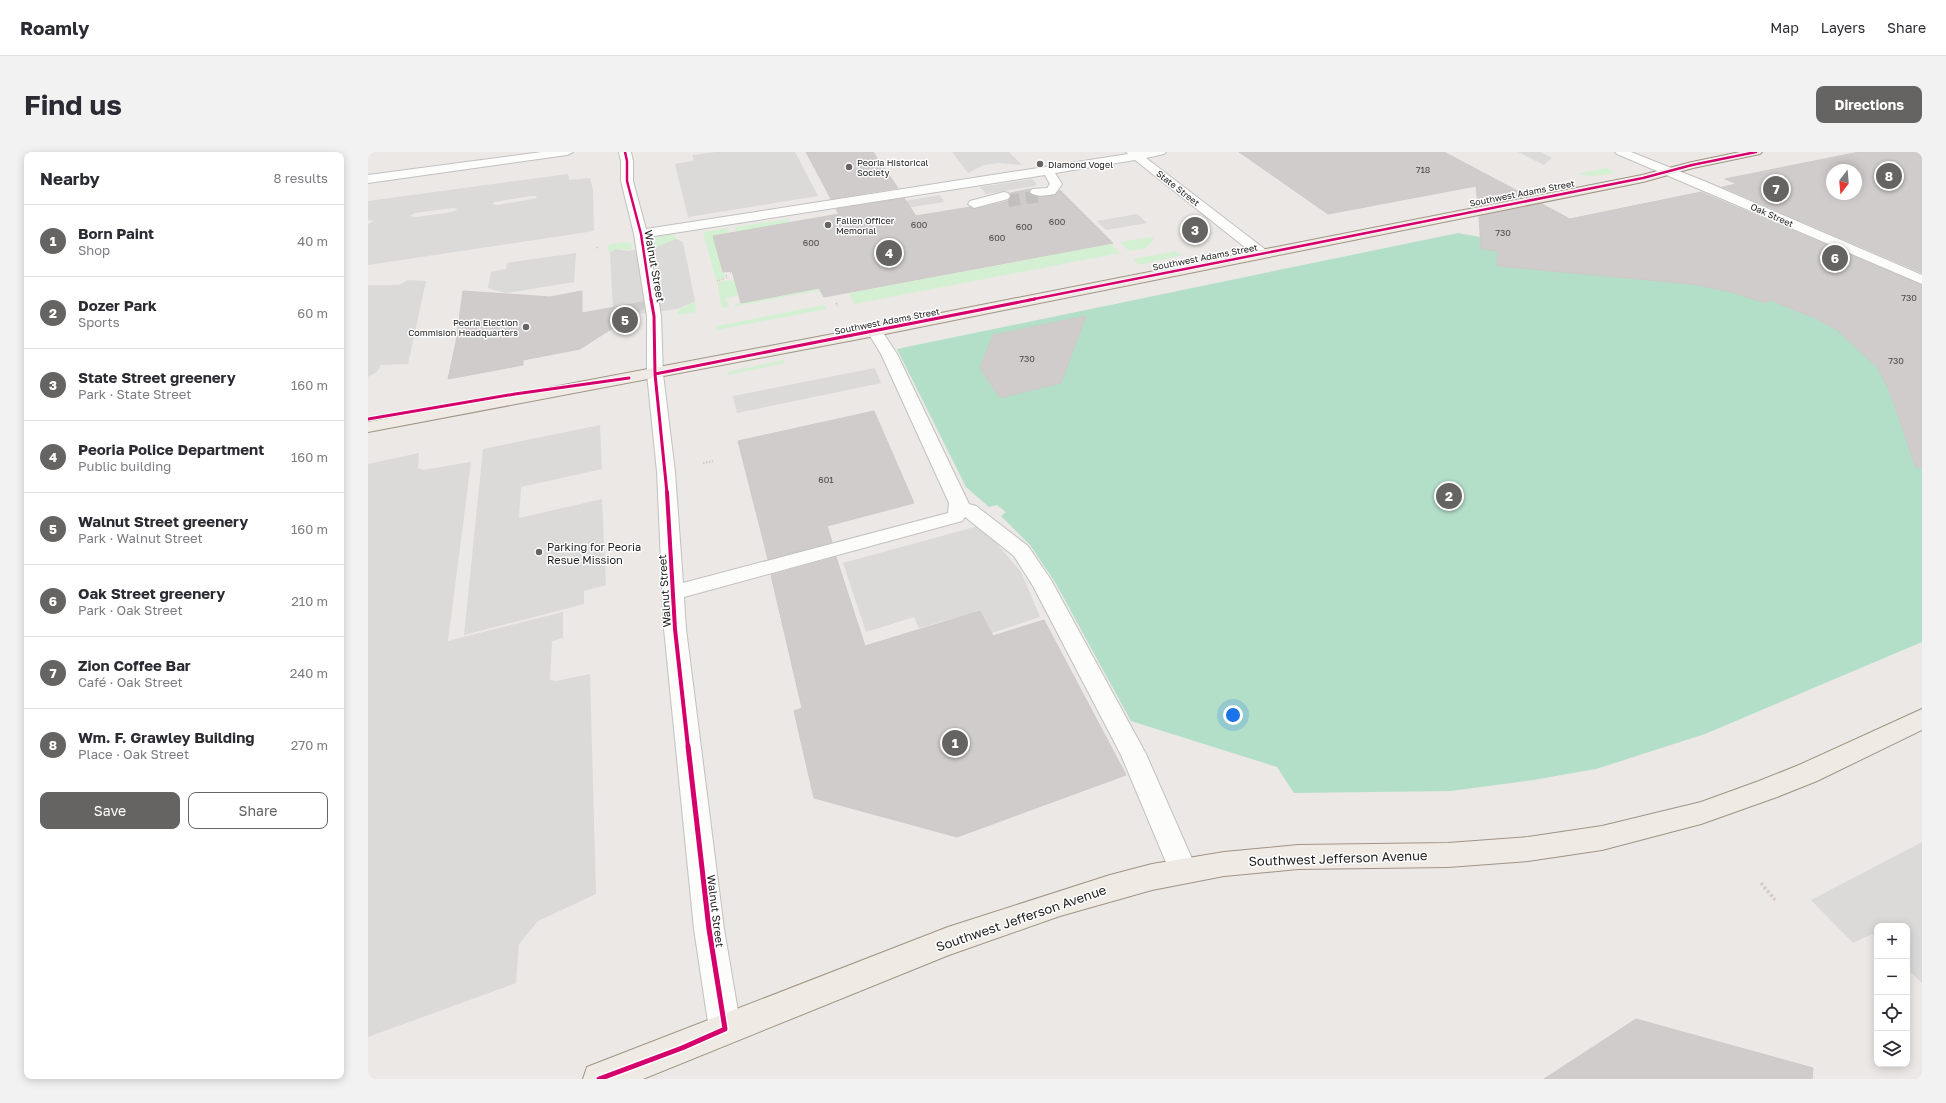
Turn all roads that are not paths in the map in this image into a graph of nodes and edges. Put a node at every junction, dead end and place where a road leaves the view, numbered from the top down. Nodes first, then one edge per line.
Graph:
1 (567, 152) edge
2 (625, 152) edge
3 (1160, 152) edge
4 (1621, 152) edge
5 (1756, 152) edge
6 (1134, 154) edge
7 (1048, 171) junction
8 (1666, 171) junction
9 (368, 179) edge
10 (1038, 194) tunnel mouth
11 (1006, 199) tunnel mouth
12 (974, 204) dead end
13 (641, 234) junction
14 (1261, 253) junction
15 (1918, 264) dead end
16 (1897, 269) junction
17 (1922, 280) edge
18 (875, 331) junction
19 (655, 374) junction
20 (630, 378) junction
21 (368, 419) edge
22 (368, 427) edge
23 (959, 510) junction
24 (672, 593) junction
25 (1922, 719) edge
26 (1183, 870) junction
27 (725, 1030) junction
28 (599, 1079) edge

1 - 9 street
2 - 13 street, Walnut Street
3 - 6 street
4 - 8 street, Oak Street
5 - 8 main road, Southwest Adams Street
6 - 7 street
6 - 14 street, State Street
7 - 10 street
7 - 13 street
8 - 14 main road, Southwest Adams Street
8 - 16 street, Oak Street
11 - 12 street
13 - 19 street, Walnut Street
14 - 18 main road, Southwest Adams Street
15 - 16 street
16 - 17 street, Oak Street
18 - 19 main road, Southwest Adams Street
18 - 23 street
19 - 20 main road, Southwest Adams Street
19 - 24 street, Walnut Street
20 - 21 main road
20 - 22 main road, Southwest Adams Street
23 - 24 street
23 - 26 street
24 - 27 street, Walnut Street
25 - 26 main road, Southwest Jefferson Avenue
26 - 27 main road, Southwest Jefferson Avenue
27 - 28 main road, Southwest Jefferson Avenue

